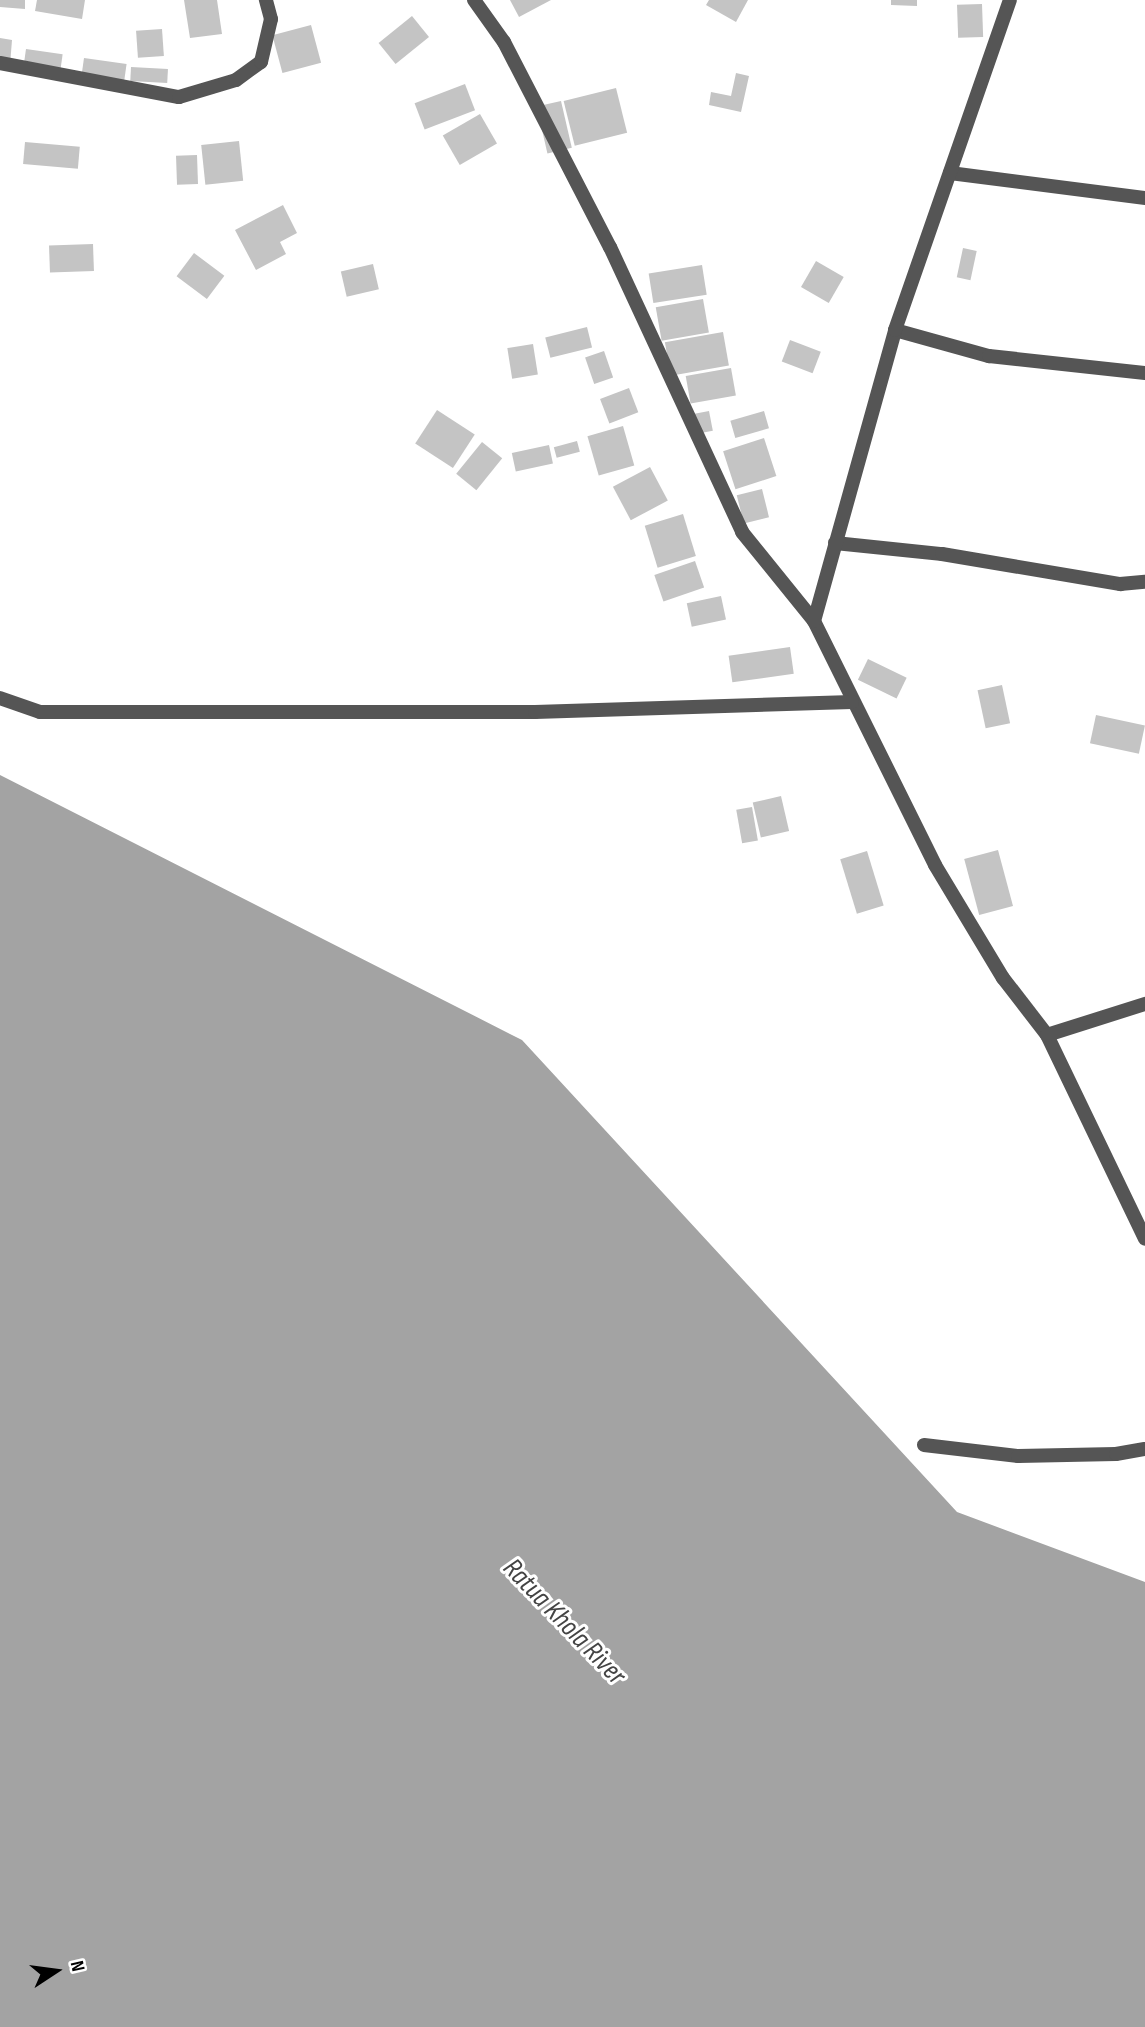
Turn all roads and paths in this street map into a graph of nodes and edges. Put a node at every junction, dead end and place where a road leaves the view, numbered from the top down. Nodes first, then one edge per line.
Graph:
1 (266, 0) edge
2 (474, 0) edge
3 (1010, 0) edge
4 (0, 63) edge
5 (950, 173) junction
6 (1145, 198) edge
7 (895, 330) junction
8 (1145, 373) edge
9 (835, 543) junction
10 (1145, 582) edge
11 (814, 621) junction
12 (0, 698) edge
13 (852, 702) junction
14 (1145, 1004) edge
15 (1047, 1035) junction
16 (1140, 1219) edge
17 (1145, 1239) edge
18 (924, 1445) dead end
19 (1145, 1449) edge

1 - 4 street
2 - 11 street
3 - 5 street
5 - 6 street
5 - 7 street
7 - 8 street
7 - 9 street
9 - 10 street
9 - 11 street
11 - 13 street
12 - 13 street
13 - 15 street
14 - 15 street
15 - 16 street
16 - 17 street
18 - 19 street

